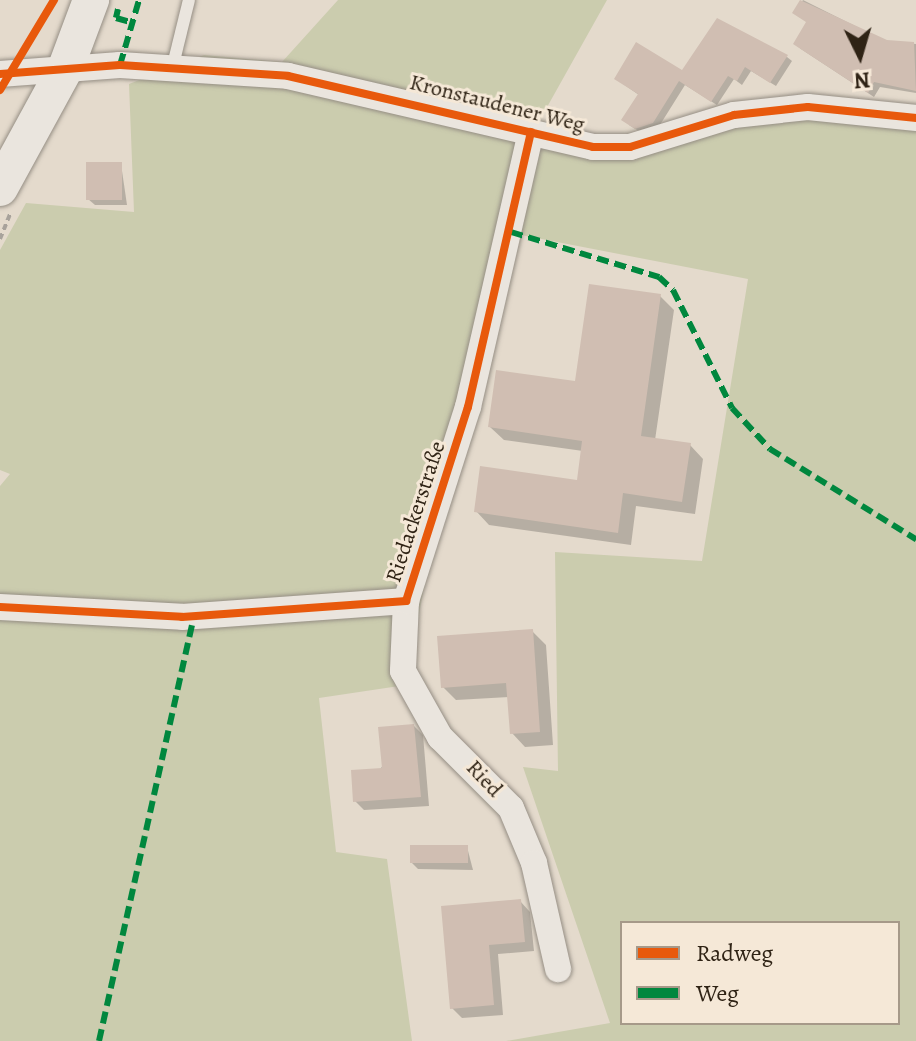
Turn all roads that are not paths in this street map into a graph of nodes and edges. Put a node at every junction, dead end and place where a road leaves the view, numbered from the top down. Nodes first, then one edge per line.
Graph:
1 (91, 0) edge
2 (189, 0) edge
3 (66, 67) junction
4 (172, 69) junction
5 (0, 74) edge
6 (916, 118) edge
7 (531, 132) junction
8 (0, 188) edge
9 (406, 601) junction
10 (0, 607) edge
11 (558, 969) dead end

1 - 3 main road
2 - 4 lane
3 - 4 street, Kronstaudener Weg
3 - 5 street, Kronstaudener Weg
3 - 8 main road
4 - 7 street, Kronstaudener Weg
6 - 7 street, Kronstaudener Weg
7 - 9 street, Riedackerstraße
9 - 10 street, Riedackerstraße
9 - 11 street, Ried

